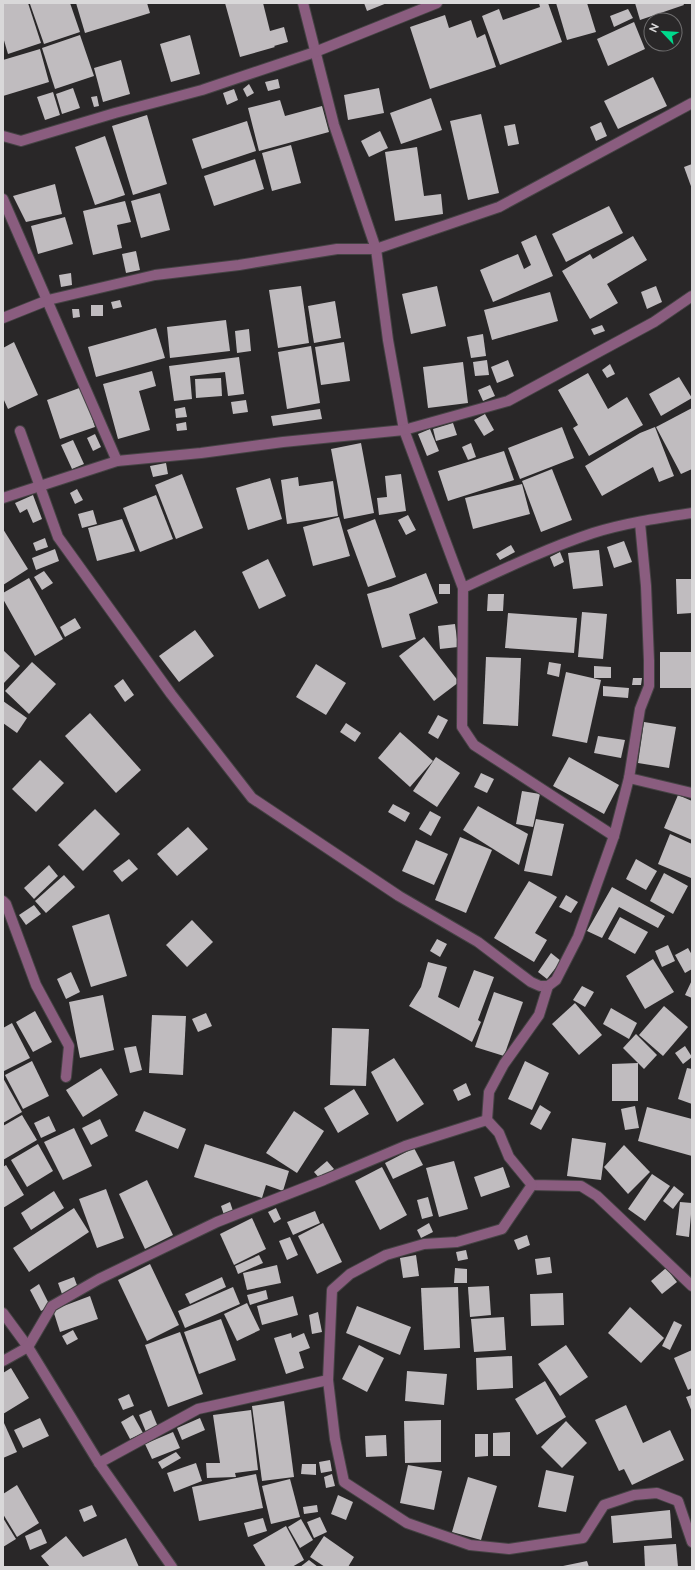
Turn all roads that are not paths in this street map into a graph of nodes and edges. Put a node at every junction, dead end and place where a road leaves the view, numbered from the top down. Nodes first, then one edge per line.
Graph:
1 (303, 3) edge
2 (437, 3) edge
3 (315, 52) junction
4 (692, 103) edge
5 (3, 136) edge
6 (3, 199) edge
7 (376, 249) junction
8 (692, 296) edge
9 (48, 300) junction
10 (3, 318) edge
11 (404, 430) junction
12 (20, 431) dead end
13 (117, 461) junction
14 (40, 486) junction
15 (3, 498) edge
16 (692, 513) edge
17 (640, 523) junction
18 (463, 588) junction
19 (629, 778) junction
20 (692, 793) edge
21 (614, 836) junction
22 (3, 901) edge
23 (548, 986) junction
24 (66, 1077) dead end
25 (487, 1120) junction
26 (532, 1185) junction
27 (692, 1286) edge
28 (3, 1313) edge
29 (28, 1347) junction
30 (3, 1361) edge
31 (328, 1380) junction
32 (99, 1463) junction
33 (692, 1542) edge
34 (172, 1567) edge

1 - 3 street
2 - 3 street
3 - 5 street
3 - 7 street
4 - 7 street
6 - 9 street
7 - 9 street
7 - 11 street
8 - 11 street
9 - 10 street
9 - 13 street
11 - 13 street
11 - 18 street
12 - 14 street
13 - 14 street
14 - 15 street
14 - 23 street
16 - 17 street
17 - 18 street
17 - 19 street
18 - 21 street
19 - 20 street
19 - 21 street
21 - 23 street
22 - 24 street
23 - 25 street
25 - 26 street
25 - 29 street
26 - 27 street
26 - 31 street
28 - 29 street
29 - 30 street
29 - 32 street
31 - 32 street
31 - 33 street
32 - 34 street

